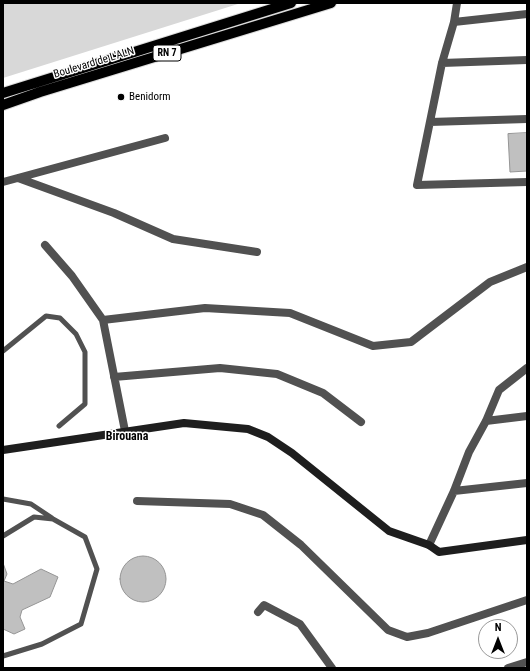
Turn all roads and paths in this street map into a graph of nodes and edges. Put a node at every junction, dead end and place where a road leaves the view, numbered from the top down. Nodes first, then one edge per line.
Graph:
1 (291, 3) edge
2 (331, 3) edge
3 (457, 3) edge
4 (527, 14) edge
5 (454, 22) junction
6 (527, 60) edge
7 (442, 63) junction
8 (3, 93) edge
9 (3, 105) edge
10 (527, 119) edge
11 (430, 122) junction
12 (165, 138) dead end
13 (18, 178) junction
14 (3, 182) edge
15 (527, 182) edge
16 (45, 245) dead end
17 (257, 252) dead end
18 (527, 267) edge
19 (103, 320) junction
20 (3, 351) edge
21 (527, 369) edge
22 (114, 378) junction
23 (527, 416) edge
24 (486, 421) junction
25 (360, 422) dead end
26 (59, 426) dead end
27 (125, 431) junction
28 (3, 450) edge
29 (527, 483) edge
30 (454, 491) junction
31 (3, 499) edge
32 (137, 501) dead end
33 (53, 519) junction
34 (3, 536) edge
35 (527, 540) edge
36 (429, 545) junction
37 (527, 600) edge
38 (258, 612) dead end
39 (3, 656) edge
40 (522, 665) edge
41 (332, 668) edge
42 (508, 668) edge

1 - 8 main road, Boulevard de L'ALN / RN 7
2 - 9 main road, Boulevard de L'ALN / RN 7
3 - 5 street
4 - 5 street
5 - 7 street
6 - 7 street
7 - 11 street
10 - 11 street
11 - 15 street
12 - 13 street
13 - 14 street
13 - 17 street
16 - 19 street
18 - 19 street
19 - 22 street
20 - 26 lane
21 - 24 street
22 - 25 street
22 - 27 street
23 - 24 street
24 - 30 street
27 - 28 main road
27 - 36 main road
29 - 30 street
30 - 36 street
31 - 33 lane
32 - 37 street
33 - 34 lane
33 - 39 lane
35 - 36 main road
38 - 41 street
40 - 42 street

